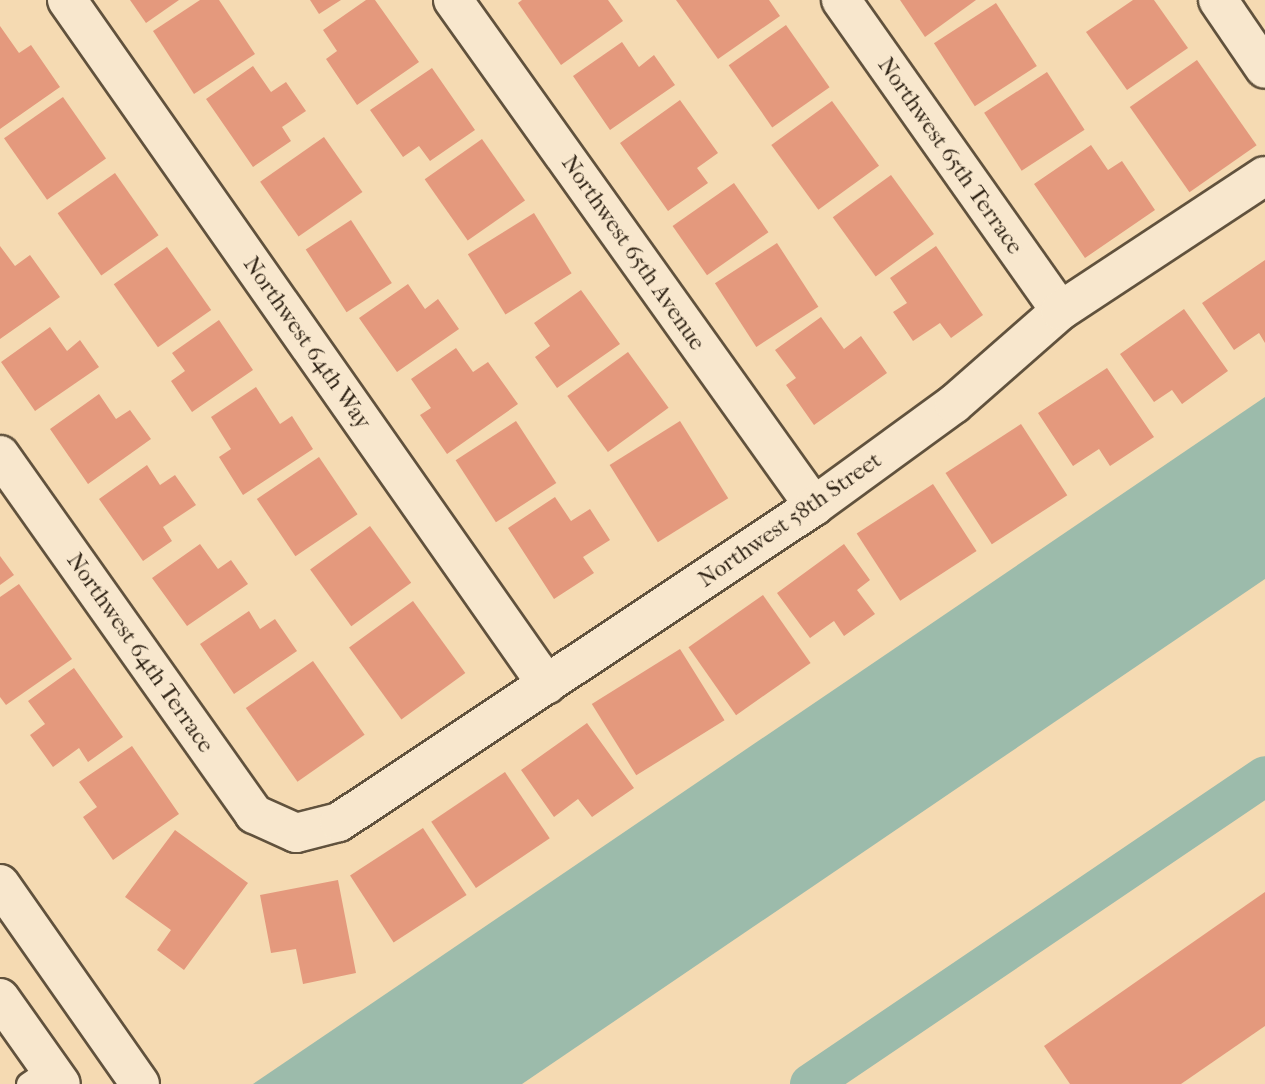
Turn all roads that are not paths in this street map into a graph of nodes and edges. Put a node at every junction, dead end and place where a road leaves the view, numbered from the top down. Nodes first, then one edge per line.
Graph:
1 (67, 0) edge
2 (453, 0) edge
3 (841, 0) edge
4 (1218, 0) edge
5 (1265, 69) edge
6 (1265, 176) edge
7 (1060, 311) junction
8 (0, 455) edge
9 (814, 506) junction
10 (548, 685) junction
11 (296, 833) joint
12 (0, 884) edge
13 (0, 998) edge
14 (46, 1079) edge
15 (140, 1084) edge

1 - 10 street, Northwest 64th Way
2 - 9 street, Northwest 65th Avenue
3 - 7 street, Northwest 65th Terrace
4 - 5 street
6 - 7 street, Northwest 58th Street
7 - 9 street, Northwest 58th Street
8 - 11 street, Northwest 64th Terrace
9 - 10 street, Northwest 58th Street
10 - 11 street, Northwest 58th Street
12 - 15 street
13 - 14 street

